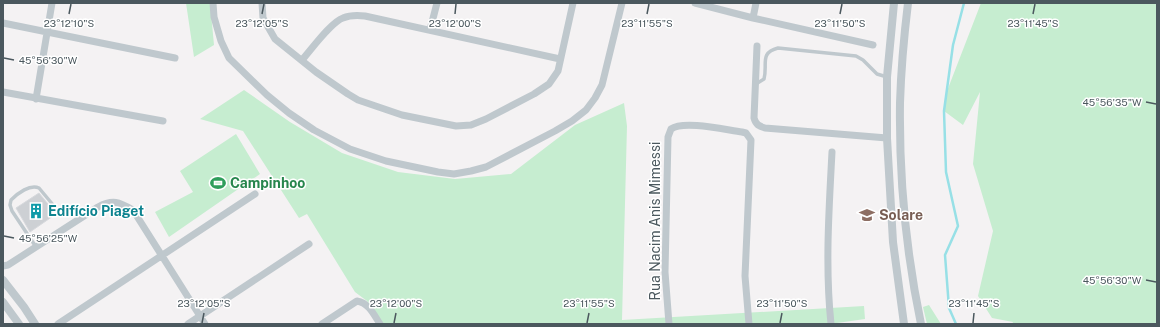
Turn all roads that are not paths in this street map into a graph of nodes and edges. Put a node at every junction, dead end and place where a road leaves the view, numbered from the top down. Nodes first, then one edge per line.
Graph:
1 (52, 3) edge
2 (213, 3) edge
3 (262, 3) edge
4 (437, 3) edge
5 (573, 3) edge
6 (622, 3) edge
7 (695, 3) edge
8 (756, 3) edge
9 (894, 3) edge
10 (908, 3) edge
11 (753, 18) junction
12 (3, 23) edge
13 (430, 30) junction
14 (47, 33) junction
15 (872, 45) dead end
16 (757, 46) dead end
17 (175, 58) dead end
18 (560, 58) junction
19 (302, 60) junction
20 (887, 77) junction
21 (901, 77) junction
22 (756, 84) junction
23 (3, 92) edge
24 (36, 99) junction
25 (164, 121) dead end
26 (900, 136) junction
27 (887, 138) junction
28 (832, 152) dead end
29 (254, 194) dead end
30 (54, 206) dead end
31 (309, 244) dead end
32 (36, 247) junction
33 (161, 254) junction
34 (6, 266) edge
35 (3, 273) edge
36 (3, 280) edge
37 (3, 302) edge
38 (200, 316) junction
39 (19, 324) edge
40 (35, 324) edge
41 (58, 324) edge
42 (188, 324) edge
43 (205, 324) edge
44 (322, 324) edge
45 (380, 324) edge
46 (669, 324) edge
47 (749, 324) edge
48 (831, 324) edge
49 (904, 324) edge
50 (920, 324) edge

1 - 14 street
2 - 6 street
3 - 19 street
4 - 13 street
5 - 18 street
7 - 11 street
8 - 11 street
9 - 20 street
10 - 21 street
11 - 15 street
12 - 14 street
13 - 18 street
13 - 19 street
14 - 17 street
14 - 24 street
16 - 22 street
18 - 19 street
20 - 21 street
20 - 22 lane
20 - 27 street
21 - 26 street
22 - 27 street
23 - 24 street
24 - 25 street
26 - 27 street
26 - 50 street
27 - 49 street
28 - 48 street
29 - 33 street
30 - 32 lane
31 - 38 street
32 - 33 street
32 - 34 street
33 - 38 street
33 - 41 street
34 - 35 street
36 - 40 street
37 - 39 street
38 - 42 street
38 - 43 street
44 - 45 street
46 - 47 street, Rua Nacim Anis Mimessi

